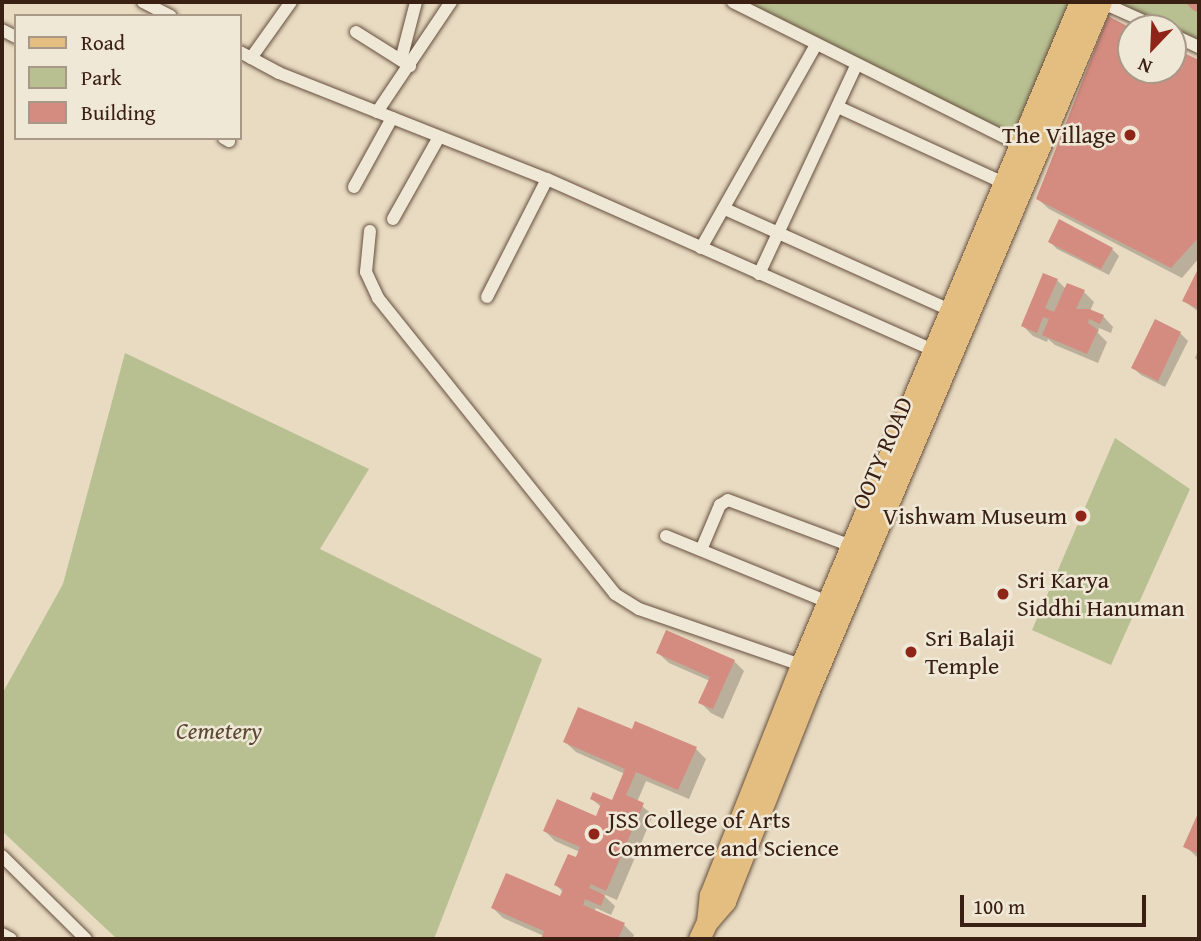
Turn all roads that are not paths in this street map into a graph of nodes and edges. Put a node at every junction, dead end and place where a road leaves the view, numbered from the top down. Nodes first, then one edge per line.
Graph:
1 (143, 2) edge
2 (291, 2) edge
3 (416, 2) edge
4 (451, 2) edge
5 (733, 2) edge
6 (1080, 2) edge
7 (1101, 2) edge
8 (167, 14) edge
9 (1127, 14) edge
10 (356, 32) dead end
11 (816, 45) junction
12 (245, 55) edge
13 (405, 63) junction
14 (856, 66) junction
15 (838, 107) junction
16 (377, 112) junction
17 (392, 118) junction
18 (439, 136) junction
19 (1028, 150) junction
20 (547, 179) junction
21 (1004, 183) junction
22 (354, 187) dead end
23 (725, 209) junction
24 (393, 219) dead end
25 (370, 231) dead end
26 (776, 234) junction
27 (701, 248) junction
28 (758, 274) junction
29 (487, 297) dead end
30 (952, 311) junction
31 (935, 351) junction
32 (666, 536) dead end
33 (852, 545) junction
34 (701, 550) junction
35 (828, 602) junction
36 (801, 665) junction
37 (2, 856) edge
38 (703, 931) edge
39 (2, 934) edge
40 (11, 939) edge
41 (86, 939) edge

1 - 8 street
2 - 12 street
3 - 13 street
4 - 13 street
5 - 11 street
6 - 19 main road, OOTY ROAD
7 - 9 street
7 - 19 main road, OOTY ROAD
10 - 13 street
11 - 14 street
11 - 23 street
12 - 16 street
13 - 16 street
14 - 15 street
14 - 19 street
15 - 21 street
15 - 26 street
16 - 17 street
17 - 18 street
17 - 22 street
18 - 20 street
18 - 24 street
19 - 21 main road, OOTY ROAD
19 - 38 main road, OOTY ROAD
20 - 27 street
20 - 29 street
21 - 30 main road, OOTY ROAD
23 - 26 street
23 - 27 street
25 - 36 street
26 - 28 street
26 - 30 street
27 - 28 street
28 - 31 street
30 - 31 main road, OOTY ROAD
31 - 33 main road, OOTY ROAD
32 - 34 street
33 - 34 street
33 - 35 main road, OOTY ROAD
34 - 35 street
35 - 36 main road, OOTY ROAD
36 - 38 main road, OOTY ROAD
37 - 41 street
39 - 40 street

